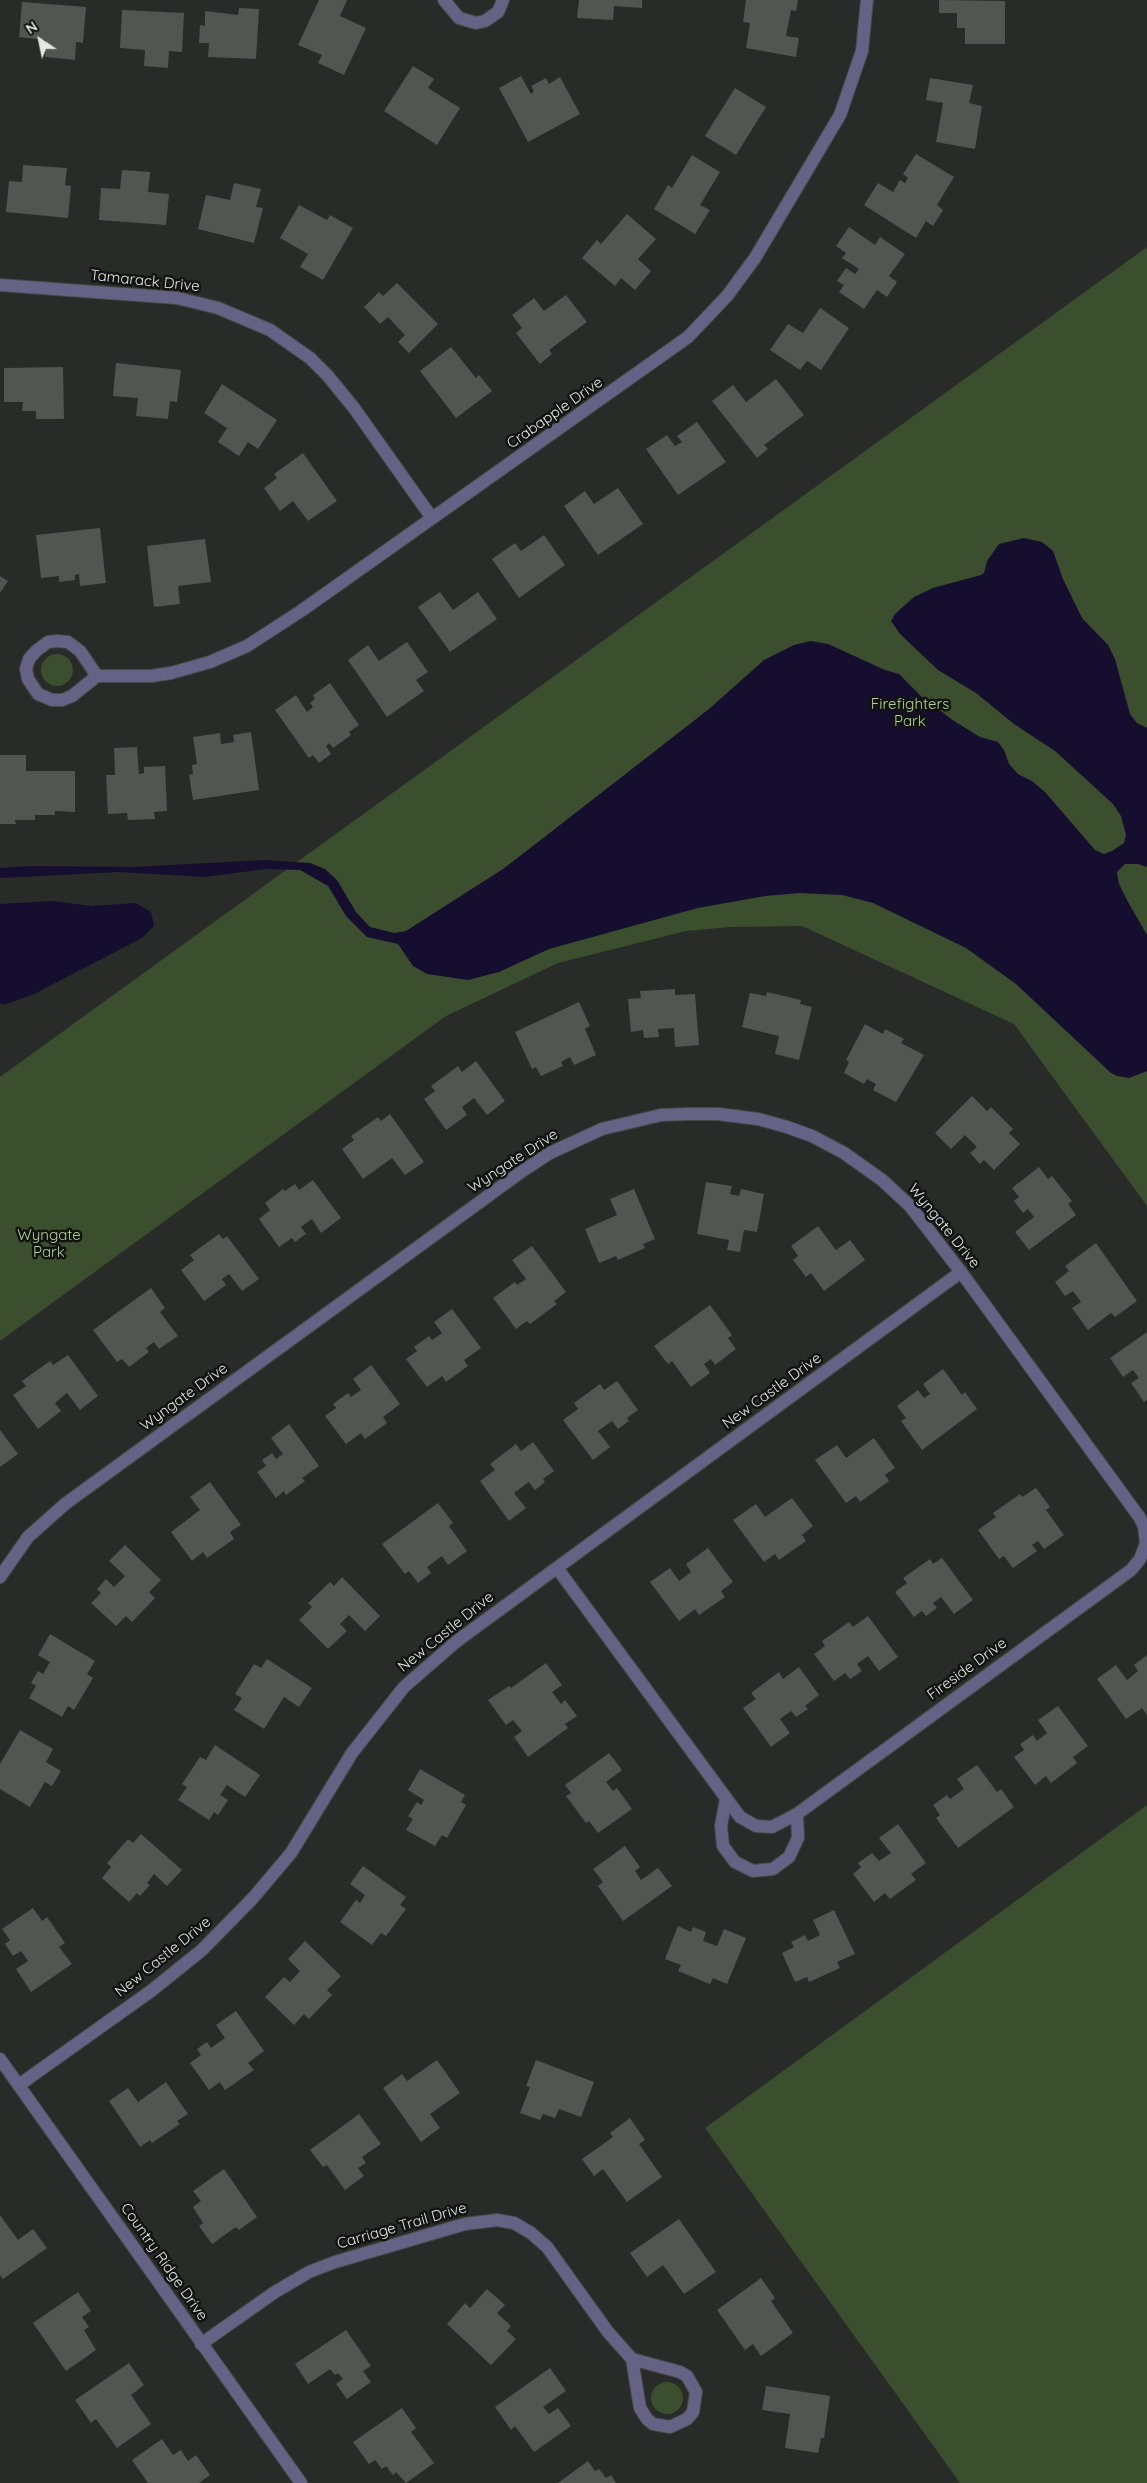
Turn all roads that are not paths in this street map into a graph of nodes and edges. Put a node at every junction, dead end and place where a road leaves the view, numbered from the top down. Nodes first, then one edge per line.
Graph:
1 (444, 0) edge
2 (503, 0) edge
3 (867, 0) edge
4 (0, 285) edge
5 (432, 518) junction
6 (98, 676) junction
7 (961, 1272) junction
8 (1146, 1543) edge
9 (557, 1568) junction
10 (0, 1577) edge
11 (726, 1799) junction
12 (797, 1814) junction
13 (0, 2059) edge
14 (19, 2085) junction
15 (201, 2344) junction
16 (632, 2359) junction
17 (301, 2483) edge

1 - 2 street
3 - 5 street, Crabapple Drive
4 - 5 street, Tamarack Drive
5 - 6 street, Crabapple Drive
6 - 6 street
7 - 8 street, Wyngate Drive
7 - 9 street, New Castle Drive
7 - 10 street, Wyngate Drive
8 - 12 street, Fireside Drive
9 - 11 street, Fireside Drive
9 - 14 street, New Castle Drive
11 - 12 street, Fireside Drive
11 - 12 street
13 - 14 street, Country Ridge Drive
14 - 15 street, Country Ridge Drive
15 - 16 street, Carriage Trail Drive
15 - 17 street, Country Ridge Drive
16 - 16 street

